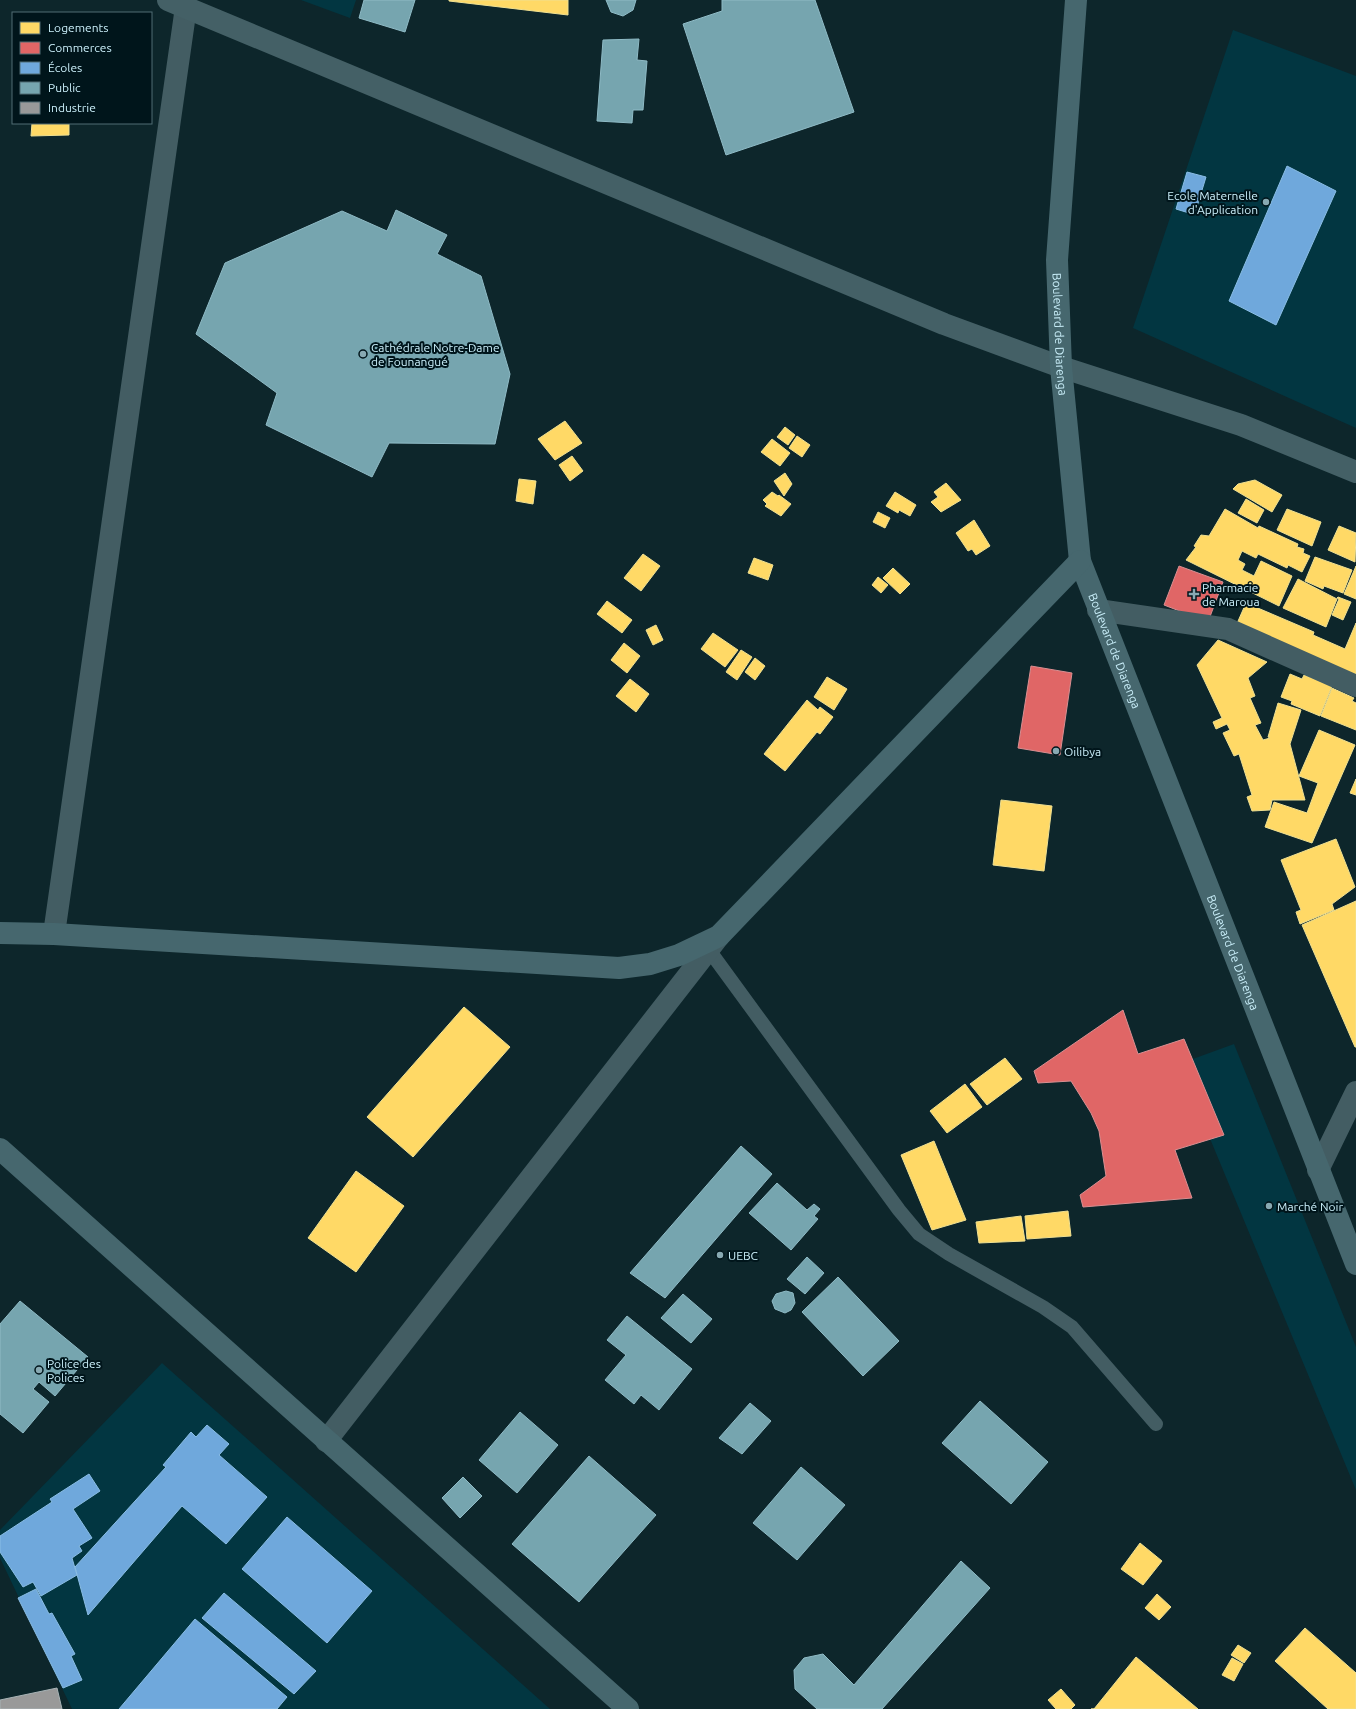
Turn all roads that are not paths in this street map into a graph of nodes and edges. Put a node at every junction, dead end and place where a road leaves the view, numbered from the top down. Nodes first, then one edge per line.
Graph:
1 (1076, 0) edge
2 (177, 4) edge
3 (1061, 367) junction
4 (1356, 472) edge
5 (1080, 561) junction
6 (1098, 610) junction
7 (1356, 686) edge
8 (0, 933) edge
9 (54, 934) junction
10 (714, 943) junction
11 (1356, 1092) edge
12 (0, 1149) edge
13 (1318, 1170) junction
14 (1356, 1264) edge
15 (1156, 1424) dead end
16 (326, 1441) junction
17 (628, 1709) edge

1 - 3 main road, Boulevard de Diarenga
2 - 3 main road
2 - 9 street
3 - 4 main road
3 - 5 main road, Boulevard de Diarenga
5 - 6 main road, Boulevard de Diarenga
5 - 10 main road
6 - 7 street
6 - 13 main road, Boulevard de Diarenga
8 - 9 main road
9 - 10 main road
10 - 15 lane
10 - 16 street
11 - 13 street
12 - 16 main road
13 - 14 main road, Boulevard de Diarenga
16 - 17 main road

